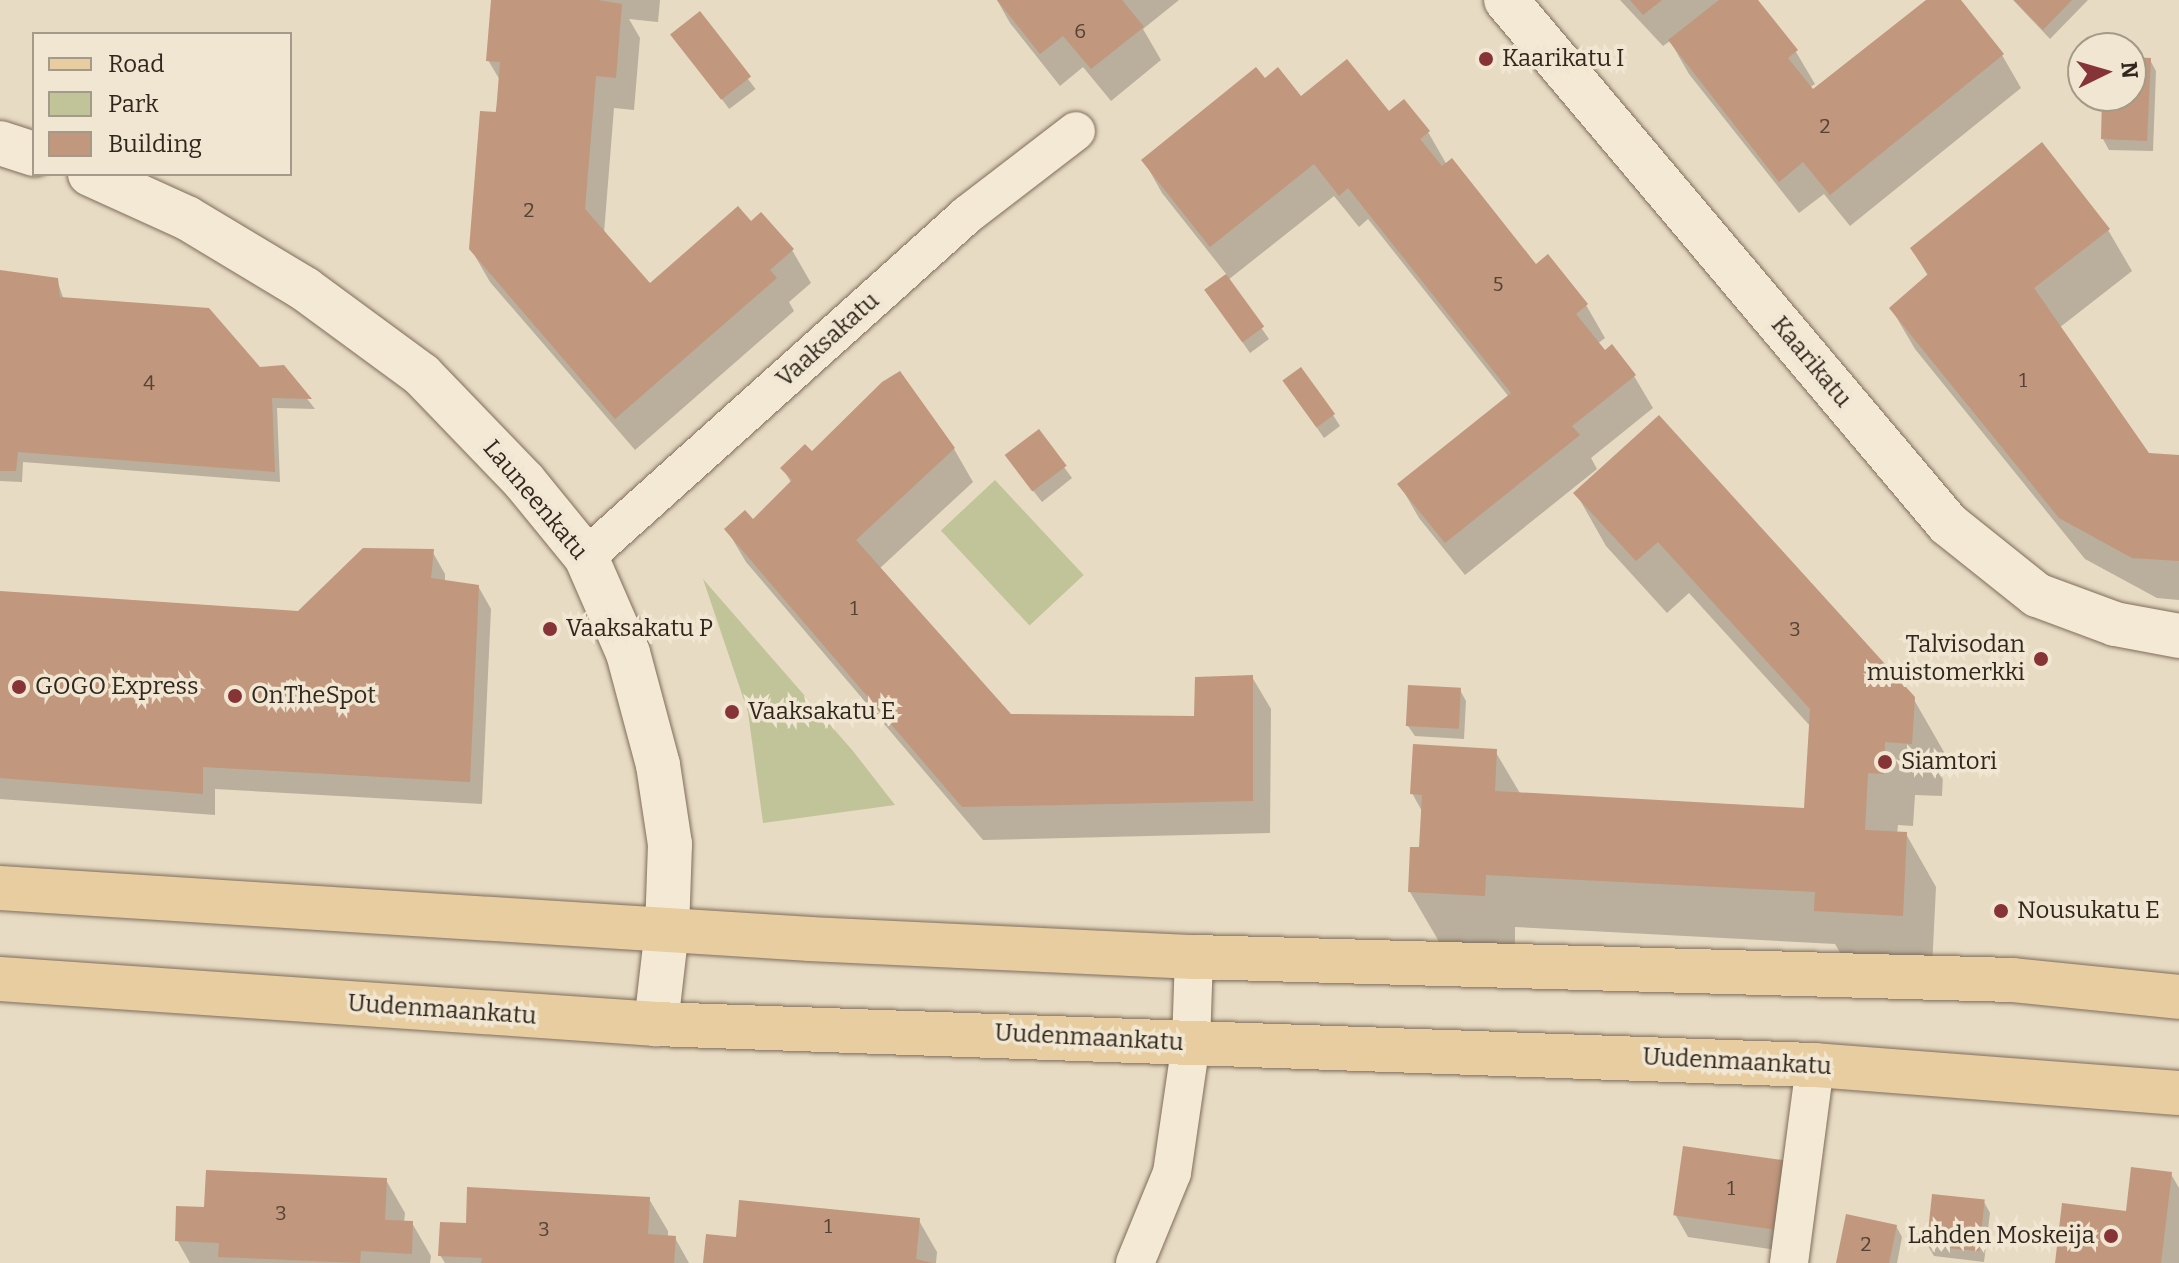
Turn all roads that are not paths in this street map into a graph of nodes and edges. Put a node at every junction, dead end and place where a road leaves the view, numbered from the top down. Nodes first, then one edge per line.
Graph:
1 (1506, 0) edge
2 (1076, 131) dead end
3 (0, 143) edge
4 (32, 153) edge
5 (94, 176) edge
6 (586, 557) junction
7 (2179, 636) edge
8 (0, 888) edge
9 (667, 929) junction
10 (1194, 957) junction
11 (0, 979) edge
12 (2179, 997) edge
13 (656, 1024) junction
14 (1191, 1043) junction
15 (1815, 1065) junction
16 (2179, 1093) edge
17 (1135, 1263) edge
18 (1789, 1263) edge

1 - 7 street, Kaarikatu
2 - 6 street, Vaaksakatu
3 - 4 street
5 - 6 street, Launeenkatu
6 - 9 street, Launeenkatu
8 - 9 main road
9 - 10 main road
9 - 13 street, Launeenkatu
10 - 12 main road
10 - 14 street
11 - 13 main road, Uudenmaankatu
13 - 14 main road, Uudenmaankatu
14 - 15 main road, Uudenmaankatu
14 - 17 street
15 - 16 main road, Uudenmaankatu
15 - 18 street

